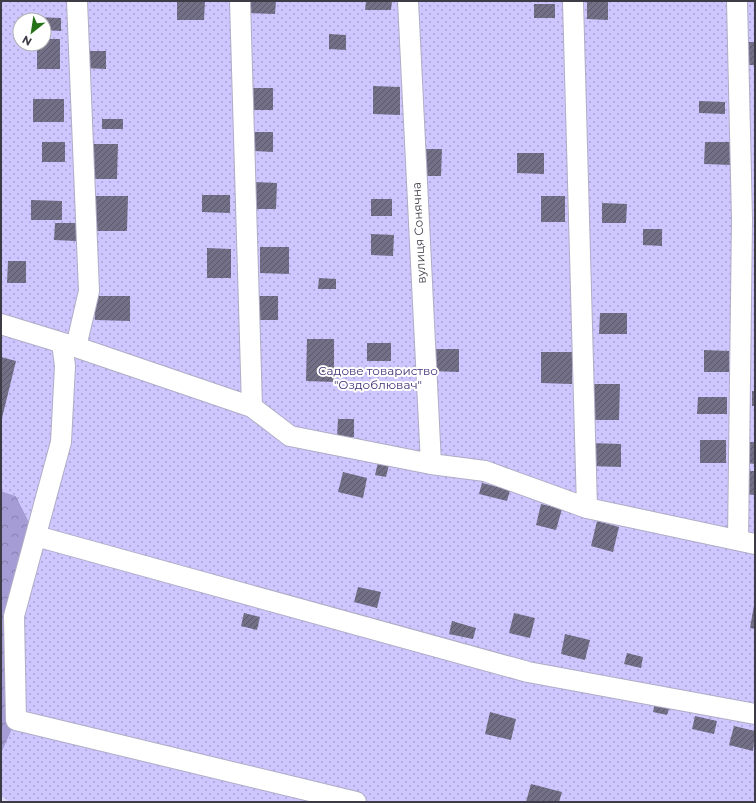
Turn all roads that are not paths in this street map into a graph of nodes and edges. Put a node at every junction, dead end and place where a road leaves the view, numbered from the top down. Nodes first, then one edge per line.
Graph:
1 (77, 1) edge
2 (240, 1) edge
3 (408, 1) edge
4 (573, 1) edge
5 (737, 1) edge
6 (1, 324) edge
7 (69, 345) junction
8 (252, 407) junction
9 (431, 464) junction
10 (587, 508) junction
11 (36, 536) junction
12 (747, 542) edge
13 (755, 714) edge
14 (356, 802) edge

1 - 7 street
2 - 8 street
3 - 9 street, вулиця Сонячна
4 - 10 street
5 - 12 street
6 - 7 street
7 - 8 street
7 - 11 street
8 - 9 street
9 - 10 street
10 - 12 street
11 - 13 street
11 - 14 street

